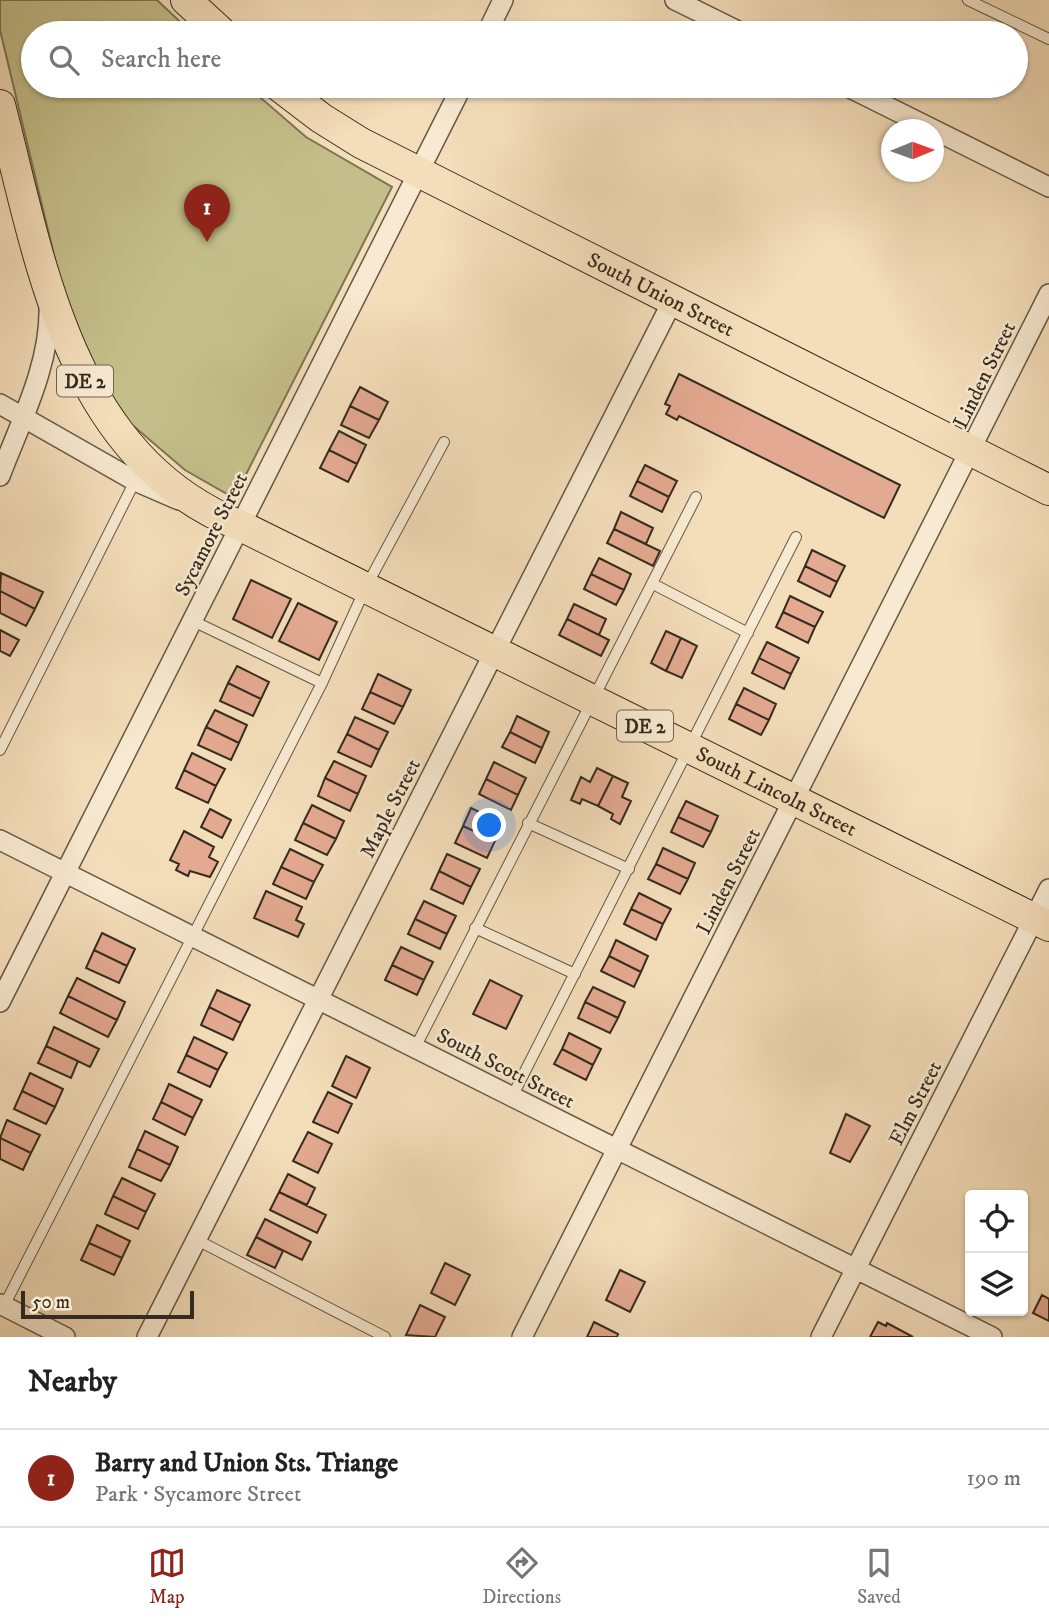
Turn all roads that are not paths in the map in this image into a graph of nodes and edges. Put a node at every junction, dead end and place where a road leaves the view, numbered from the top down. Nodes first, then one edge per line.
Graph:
1 (186, 0) edge
2 (503, 0) edge
3 (675, 0) edge
4 (968, 0) edge
5 (209, 21) edge
6 (493, 21) edge
7 (718, 21) edge
8 (1012, 21) edge
9 (1028, 29) edge
10 (1049, 39) edge
11 (295, 98) edge
12 (456, 98) edge
13 (870, 98) edge
14 (0, 105) edge
15 (420, 173) junction
16 (1049, 187) edge
17 (46, 281) junction
18 (1049, 294) edge
19 (673, 300) junction
20 (0, 404) edge
21 (22, 415) junction
22 (444, 442) dead end
23 (971, 451) junction
24 (0, 476) edge
25 (135, 481) junction
26 (1049, 490) edge
27 (695, 497) dead end
28 (209, 513) junction
29 (241, 526) junction
30 (796, 537) dead end
31 (653, 584) junction
32 (366, 587) junction
33 (193, 621) junction
34 (748, 633) junction
35 (495, 652) junction
36 (322, 683) junction
37 (590, 699) junction
38 (691, 748) junction
39 (0, 750) edge
40 (794, 800) junction
41 (528, 823) junction
42 (0, 840) edge
43 (629, 869) junction
44 (65, 873) junction
45 (1049, 889) edge
46 (1042, 922) edge
47 (475, 928) junction
48 (193, 936) junction
49 (575, 974) junction
50 (318, 999) junction
51 (0, 1002) edge
52 (415, 1048) junction
53 (512, 1097) junction
54 (617, 1149) junction
55 (197, 1240) junction
56 (856, 1269) junction
57 (2, 1305) edge
58 (65, 1337) edge
59 (147, 1337) edge
60 (386, 1337) edge
61 (522, 1337) edge
62 (821, 1337) edge
63 (992, 1337) edge

1 - 5 main road
2 - 6 street
3 - 7 street
4 - 8 lane
9 - 10 lane
11 - 15 main road, South Union Street
12 - 15 street, Sycamore Street
13 - 16 street
14 - 17 main road, DE 2
15 - 19 main road, South Union Street
15 - 29 street, Sycamore Street
17 - 21 street
17 - 28 main road, DE 2
18 - 23 street, Linden Street
19 - 23 main road, South Union Street
19 - 35 street, Maple Street
20 - 21 street
21 - 24 street
21 - 25 street
22 - 32 lane
23 - 26 main road, South Union Street
23 - 40 street, Linden Street
25 - 28 street
25 - 39 lane
27 - 31 lane
28 - 29 main road, DE 2
29 - 32 main road, South Lincoln Street / DE 2
29 - 33 street, Sycamore Street
30 - 34 lane
31 - 34 lane
31 - 37 lane
32 - 35 main road, South Lincoln Street / DE 2
32 - 36 lane
33 - 36 lane
33 - 44 street, Sycamore Street
34 - 38 lane
35 - 37 main road, South Lincoln Street / DE 2
35 - 50 street, Maple Street
36 - 48 lane
37 - 38 main road, South Lincoln Street / DE 2
37 - 41 lane
38 - 40 main road, South Lincoln Street / DE 2
38 - 43 lane
40 - 46 main road, South Lincoln Street / DE 2
40 - 54 street, Linden Street
41 - 43 lane
41 - 47 lane
42 - 44 street, South Scott Street
43 - 49 lane
44 - 48 street, South Scott Street
44 - 51 street, Sycamore Street
45 - 46 street, Elm Street
46 - 56 street, Elm Street
47 - 49 lane
47 - 52 lane
48 - 50 street, South Scott Street
48 - 57 lane
49 - 53 lane
50 - 52 street, South Scott Street
50 - 55 street, Maple Street
52 - 53 street, South Scott Street
53 - 54 street, South Scott Street
54 - 56 street, South Scott Street
54 - 61 street, Linden Street
55 - 59 street, Maple Street
55 - 60 lane
56 - 62 street, Elm Street
56 - 63 street, South Scott Street
57 - 58 street

